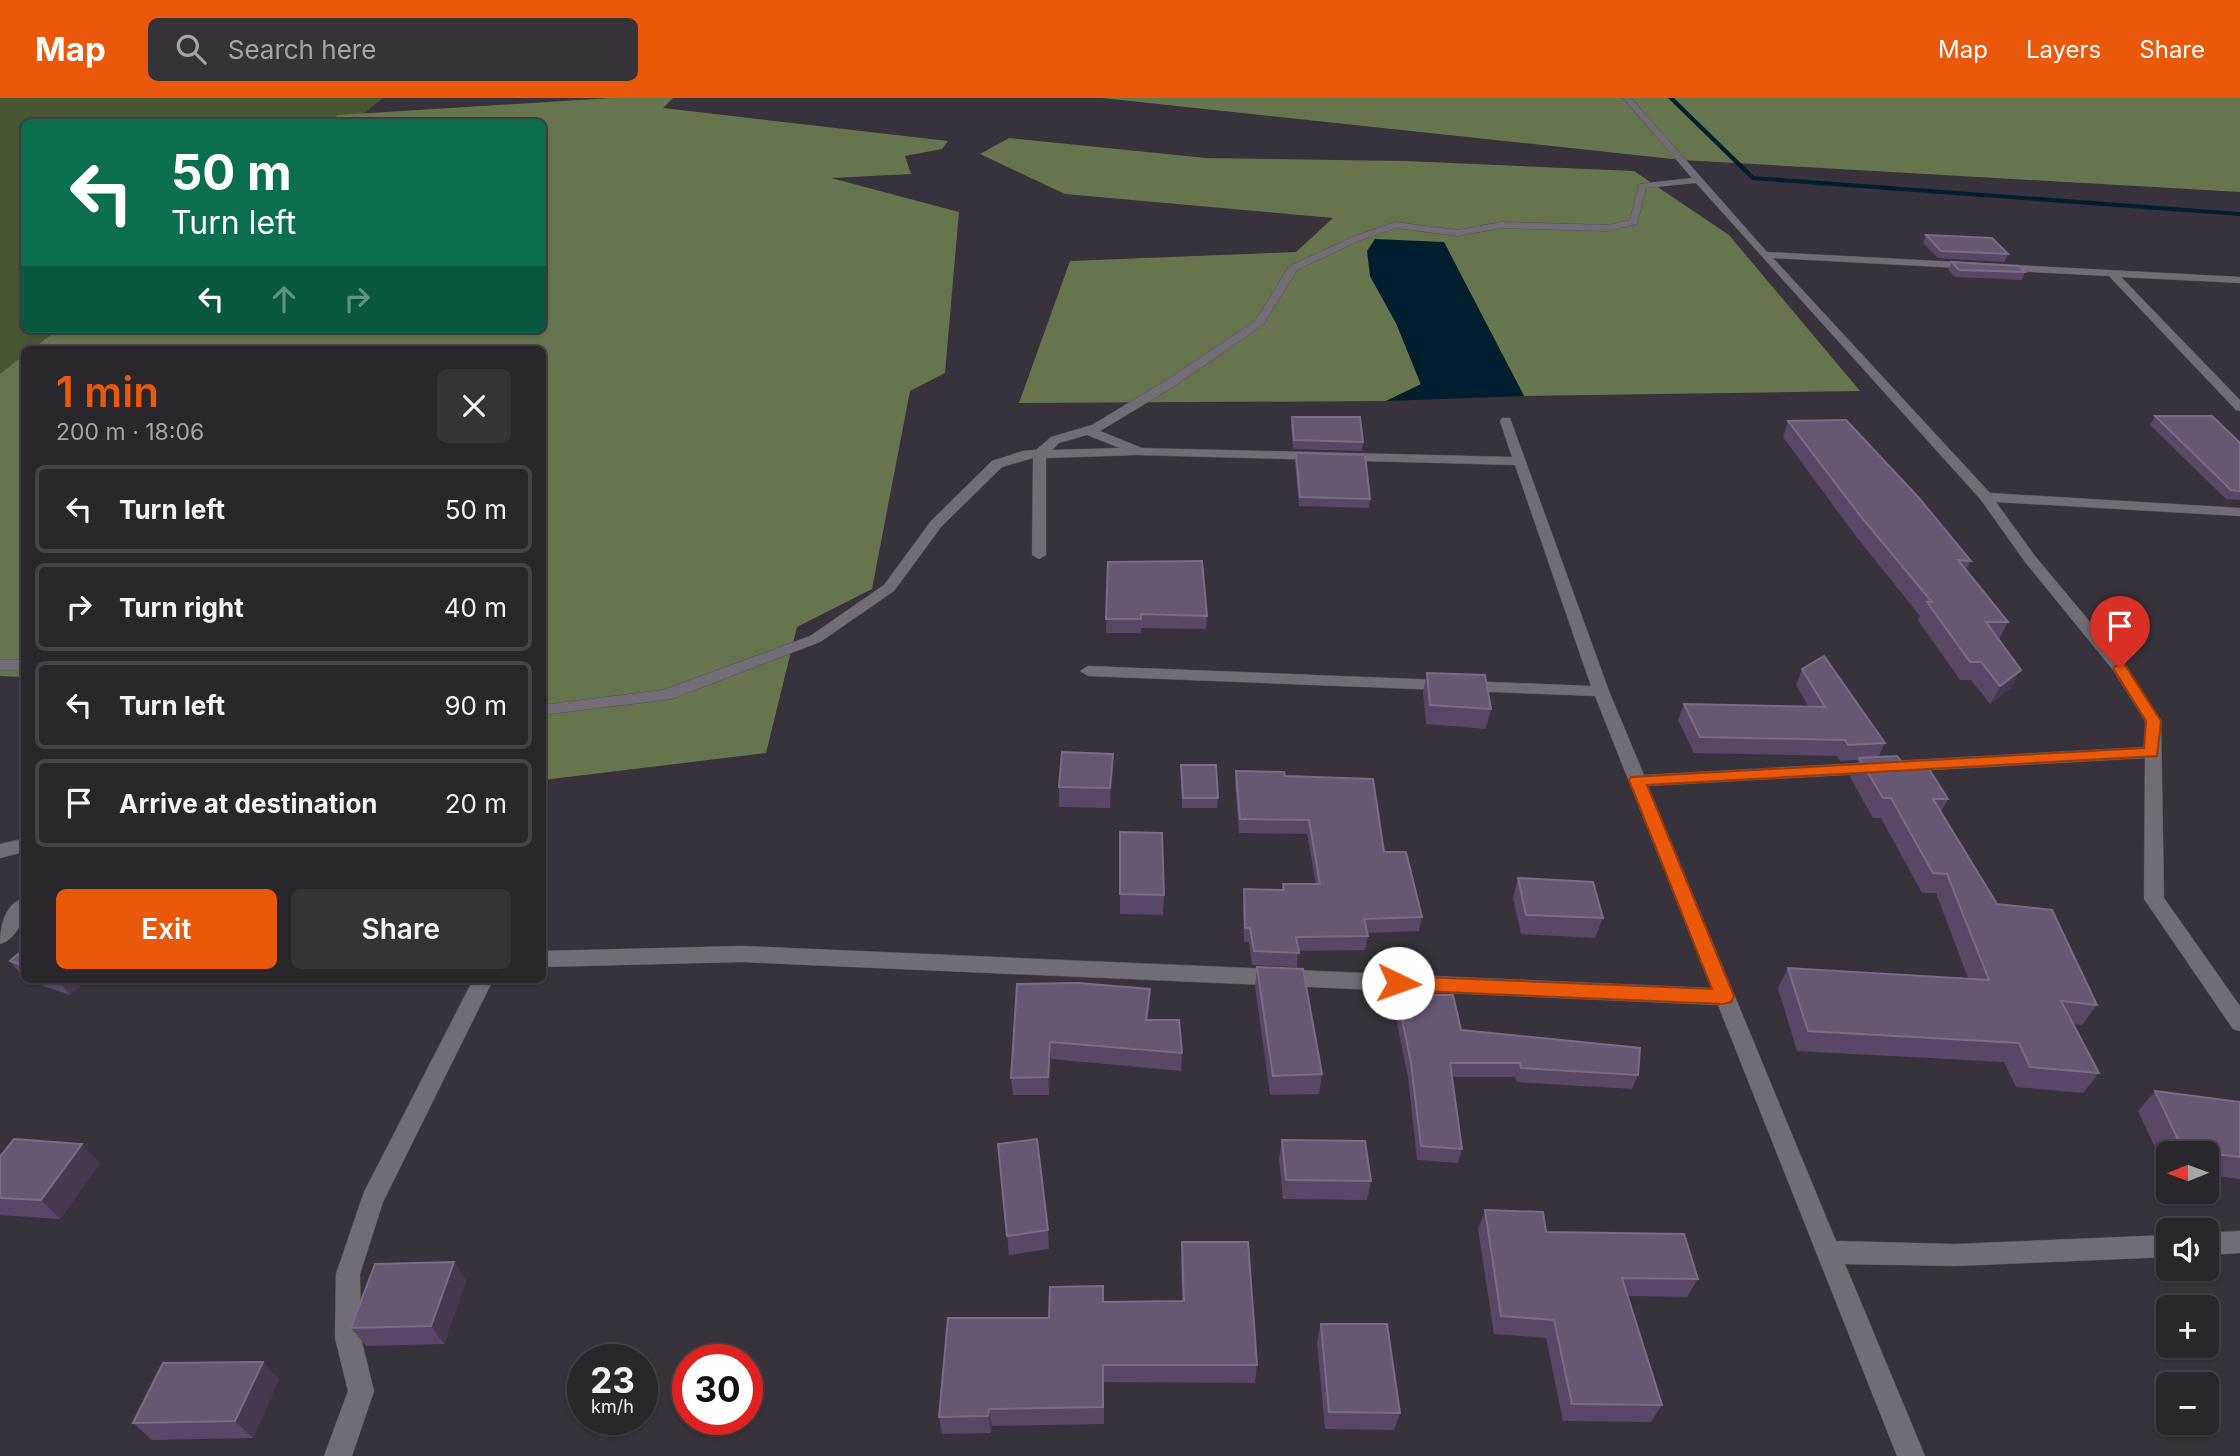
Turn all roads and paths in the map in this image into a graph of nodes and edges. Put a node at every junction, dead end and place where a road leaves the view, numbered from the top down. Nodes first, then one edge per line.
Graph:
1 (1627, 98) edge
2 (1700, 180) junction
3 (1764, 255) junction
4 (2112, 274) junction
5 (2240, 280) edge
6 (2240, 407) edge
7 (1506, 421) dead end
8 (1089, 431) junction
9 (1140, 452) junction
10 (1040, 454) junction
11 (1520, 461) junction
12 (1986, 497) junction
13 (2240, 512) edge
14 (1039, 555) dead end
15 (0, 665) edge
16 (21, 665) edge
17 (1088, 671) dead end
18 (1601, 691) junction
19 (546, 710) edge
20 (2152, 752) junction
21 (1637, 780) junction
22 (21, 847) edge
23 (0, 851) edge
24 (21, 909) edge
25 (0, 937) edge
26 (546, 958) edge
27 (481, 983) edge
28 (1724, 996) junction
29 (2240, 1023) edge
30 (2240, 1242) edge
31 (2219, 1243) edge
32 (2156, 1247) edge
33 (1830, 1252) junction
34 (338, 1456) edge
35 (1912, 1456) edge

1 - 2 street
2 - 3 street
2 - 8 street
3 - 4 street
3 - 12 street
4 - 5 street
4 - 6 street
7 - 11 street
8 - 9 street
8 - 10 street
9 - 10 street
9 - 11 street
10 - 14 street
10 - 19 street
11 - 18 street
12 - 13 street
12 - 20 street
15 - 16 street
17 - 18 street
18 - 21 street
20 - 21 street
20 - 29 street
21 - 28 street
22 - 23 street
24 - 25 street
26 - 28 street
27 - 34 street
28 - 33 street
30 - 31 street
32 - 33 street
33 - 35 street

